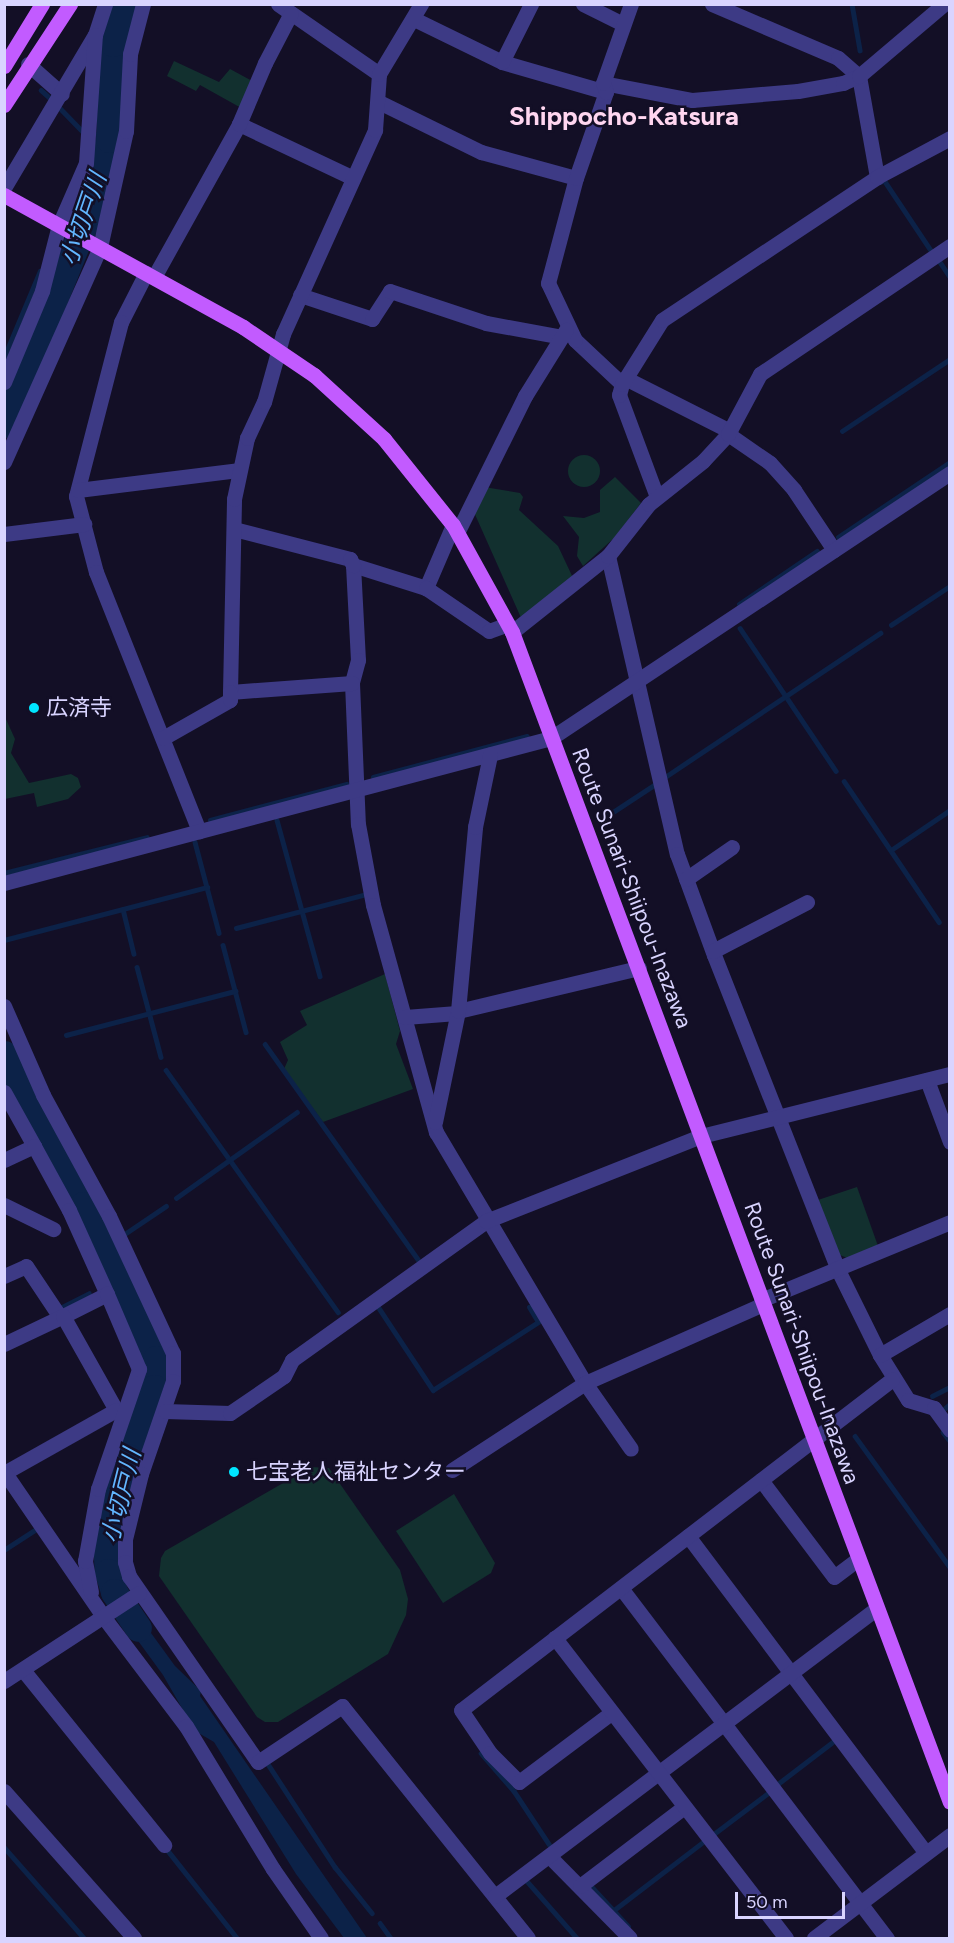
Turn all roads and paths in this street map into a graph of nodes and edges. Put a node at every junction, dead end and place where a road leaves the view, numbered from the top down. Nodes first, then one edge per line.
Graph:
1 (42, 4) edge
2 (70, 4) edge
3 (105, 4) edge
4 (143, 4) edge
5 (278, 4) edge
6 (421, 4) edge
7 (531, 4) edge
8 (583, 4) edge
9 (631, 4) edge
10 (712, 4) edge
11 (944, 4) edge
12 (291, 13) junction
13 (414, 19) junction
14 (623, 24) junction
15 (95, 35) junction
16 (9, 48) edge
17 (502, 62) junction
18 (28, 64) junction
19 (4, 66) edge
20 (379, 74) junction
21 (859, 76) junction
22 (604, 87) junction
23 (62, 94) junction
24 (380, 102) junction
25 (4, 105) edge
26 (239, 124) junction
27 (950, 138) edge
28 (877, 177) junction
29 (353, 178) junction
30 (576, 178) junction
31 (4, 188) edge
32 (4, 195) edge
33 (62, 227) junction
34 (98, 246) junction
35 (950, 246) edge
36 (150, 275) junction
37 (300, 295) junction
38 (565, 332) junction
39 (279, 350) junction
40 (624, 381) junction
41 (4, 382) edge
42 (729, 432) junction
43 (4, 462) edge
44 (238, 470) junction
45 (950, 473) edge
46 (78, 490) junction
47 (657, 497) junction
48 (84, 524) junction
49 (234, 529) junction
50 (455, 529) junction
51 (4, 534) edge
52 (834, 550) junction
53 (608, 556) junction
54 (354, 565) junction
55 (426, 588) junction
56 (510, 628) junction
57 (352, 683) junction
58 (637, 684) junction
59 (230, 692) junction
60 (163, 738) junction
61 (551, 738) junction
62 (490, 755) junction
63 (357, 790) junction
64 (199, 831) junction
65 (732, 847) dead end
66 (687, 879) junction
67 (4, 883) edge
68 (807, 902) dead end
69 (713, 951) junction
70 (639, 968) junction
71 (4, 1006) edge
72 (457, 1012) junction
73 (405, 1017) junction
74 (950, 1074) edge
75 (927, 1080) junction
76 (5, 1095) edge
77 (779, 1119) junction
78 (434, 1125) junction
79 (701, 1136) junction
80 (950, 1142) edge
81 (34, 1146) junction
82 (4, 1160) edge
83 (4, 1205) edge
84 (486, 1221) junction
85 (950, 1222) edge
86 (53, 1229) dead end
87 (837, 1268) junction
88 (4, 1276) edge
89 (106, 1294) junction
90 (762, 1302) junction
91 (950, 1314) edge
92 (62, 1316) junction
93 (4, 1344) edge
94 (880, 1355) junction
95 (892, 1379) junction
96 (585, 1383) junction
97 (120, 1410) junction
98 (165, 1411) junction
99 (950, 1430) edge
100 (813, 1440) junction
101 (631, 1449) dead end
102 (452, 1470) dead end
103 (5, 1473) edge
104 (761, 1480) junction
105 (687, 1536) junction
106 (858, 1559) junction
107 (621, 1588) junction
108 (136, 1595) junction
109 (93, 1601) junction
110 (877, 1608) junction
111 (107, 1616) junction
112 (555, 1638) junction
113 (23, 1670) junction
114 (790, 1673) junction
115 (4, 1681) edge
116 (611, 1713) junction
117 (724, 1722) junction
118 (656, 1773) junction
119 (4, 1791) edge
120 (950, 1802) edge
121 (684, 1807) junction
122 (950, 1835) edge
123 (164, 1845) dead end
124 (926, 1853) junction
125 (549, 1856) junction
126 (580, 1886) junction
127 (495, 1896) junction
128 (861, 1903) junction
129 (134, 1938) edge
130 (321, 1938) edge
131 (528, 1938) edge
132 (630, 1938) edge
133 (786, 1938) edge
134 (814, 1938) edge
135 (887, 1938) edge

1 - 16 main road
2 - 18 main road
3 - 15 street
4 - 34 street
5 - 12 street
6 - 13 street
7 - 17 street
8 - 14 street
9 - 14 street
10 - 21 street
11 - 21 street
12 - 20 street
12 - 26 street
13 - 17 street
13 - 20 street
14 - 22 street
15 - 23 street
15 - 33 street
16 - 19 main road
17 - 22 street
18 - 23 street
18 - 25 main road
20 - 24 street
21 - 22 street
21 - 28 street
22 - 30 street
23 - 31 street
24 - 29 street
24 - 30 street
26 - 29 street
26 - 36 street
27 - 28 street
28 - 40 street
29 - 37 street
30 - 38 street
32 - 33 main road, Route Sunari-Shiipou-Inazawa
33 - 34 main road, Route Sunari-Shiipou-Inazawa
33 - 41 street
34 - 36 main road, Route Sunari-Shiipou-Inazawa
34 - 43 street
35 - 42 street
36 - 39 main road, Route Sunari-Shiipou-Inazawa
36 - 46 street
37 - 38 street
37 - 39 street
38 - 40 street
38 - 50 street
39 - 44 street
39 - 50 main road, Route Sunari-Shiipou-Inazawa
40 - 42 street
40 - 47 street
42 - 47 street
42 - 52 street
44 - 46 street
44 - 49 street
45 - 52 street
46 - 48 street
47 - 53 street
48 - 51 street
48 - 60 street
49 - 54 street
49 - 59 street
50 - 55 street
50 - 56 main road, Route Sunari-Shiipou-Inazawa
52 - 58 street
53 - 56 street
53 - 58 street
54 - 55 street
54 - 57 street
55 - 56 street
56 - 61 main road, Route Sunari-Shiipou-Inazawa
57 - 59 street
57 - 63 street
58 - 61 street
58 - 66 street
59 - 60 street
60 - 64 street
61 - 62 street
61 - 70 main road, Route Sunari-Shiipou-Inazawa
62 - 63 street
62 - 72 street
63 - 64 street
63 - 73 street
64 - 67 street
65 - 66 street
66 - 69 street
68 - 69 street
69 - 77 street
70 - 72 street
70 - 79 main road, Route Sunari-Shiipou-Inazawa
71 - 98 street
72 - 73 street
72 - 78 street
73 - 78 street
74 - 75 street
75 - 77 street
75 - 80 street
76 - 81 street
77 - 79 street
77 - 87 street
78 - 84 street
79 - 84 street
79 - 90 main road, Route Sunari-Shiipou-Inazawa
81 - 82 street
81 - 89 street
83 - 86 street
84 - 96 street
84 - 98 street
85 - 87 street
87 - 90 street
87 - 94 street
88 - 92 street
89 - 92 street
89 - 97 street
90 - 96 street
90 - 100 main road, Route Sunari-Shiipou-Inazawa
91 - 94 street
92 - 93 street
92 - 97 street
94 - 95 street
95 - 99 street
95 - 100 street
96 - 101 street
96 - 102 street
97 - 103 street
97 - 109 street
98 - 108 street
100 - 104 street
100 - 106 main road, Route Sunari-Shiipou-Inazawa
103 - 109 street
104 - 105 street
104 - 106 street
105 - 107 street
105 - 114 street
106 - 110 main road, Route Sunari-Shiipou-Inazawa
107 - 112 street
107 - 117 street
108 - 111 street
108 - 127 street
109 - 111 street
110 - 114 street
110 - 120 main road, Route Sunari-Shiipou-Inazawa
111 - 113 street
111 - 130 street
112 - 116 street
112 - 116 street
113 - 115 street
113 - 123 street
114 - 117 street
114 - 124 street
116 - 118 street
117 - 118 street
117 - 128 street
118 - 121 street
118 - 125 street
119 - 129 street
121 - 126 street
121 - 133 street
122 - 124 street
124 - 128 street
125 - 126 street
125 - 127 street
126 - 132 street
127 - 131 street
128 - 134 street
128 - 135 street

